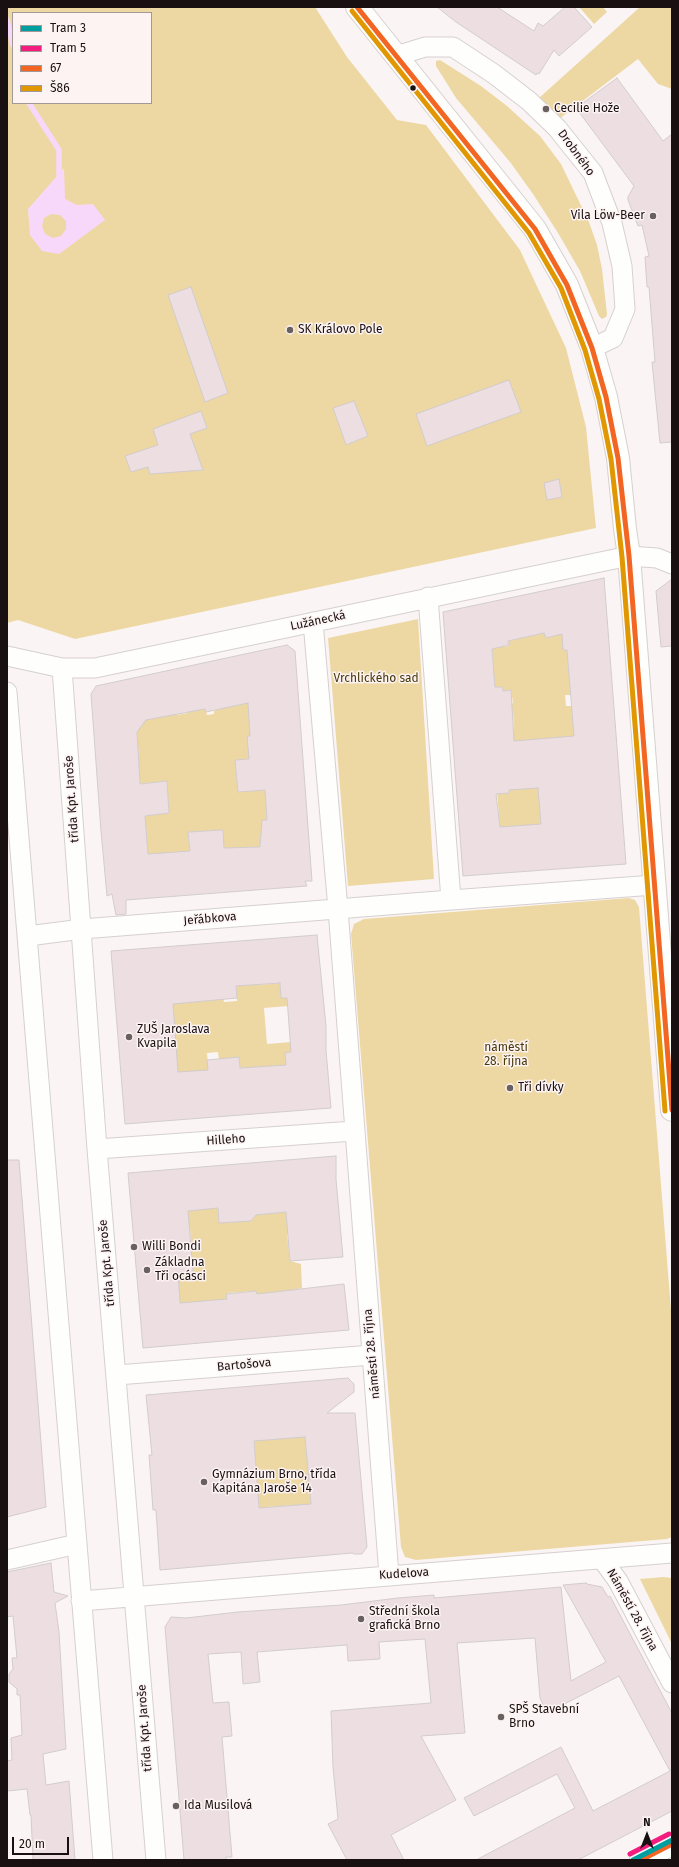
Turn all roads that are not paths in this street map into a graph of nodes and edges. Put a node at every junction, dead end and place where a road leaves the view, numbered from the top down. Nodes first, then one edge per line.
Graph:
1 (357, 7) edge
2 (396, 56) junction
3 (592, 348) junction
4 (629, 556) junction
5 (672, 564) edge
6 (428, 597) junction
7 (313, 622) junction
8 (7, 656) edge
9 (62, 668) junction
10 (7, 692) edge
11 (654, 885) junction
12 (450, 900) junction
13 (338, 909) junction
14 (82, 930) junction
15 (28, 936) junction
16 (672, 1110) edge
17 (354, 1130) junction
18 (97, 1149) junction
19 (372, 1355) junction
20 (116, 1376) junction
21 (77, 1544) junction
22 (672, 1553) edge
23 (602, 1559) junction
24 (7, 1560) edge
25 (389, 1575) junction
26 (135, 1596) junction
27 (81, 1601) junction
28 (672, 1683) edge
29 (672, 1844) edge
30 (103, 1860) edge
31 (156, 1860) edge
32 (641, 1860) edge

1 - 2 street
2 - 3 street
2 - 3 street, Drobného
3 - 4 street
4 - 5 street, Lužánecká
4 - 6 street, Lužánecká
4 - 11 street
6 - 7 street, Lužánecká
6 - 12 street
7 - 9 street, Lužánecká
7 - 13 street
8 - 9 street, Lužánecká
9 - 14 street, třída Kpt. Jaroše
10 - 15 street
11 - 12 street
11 - 16 street
12 - 13 street
13 - 14 street, Jeřábkova
13 - 17 street, náměstí 28. října
14 - 15 street
14 - 18 street, třída Kpt. Jaroše
15 - 21 street
17 - 18 street, Hilleho
17 - 19 street, náměstí 28. října
18 - 20 street, třída Kpt. Jaroše
19 - 20 street, Bartošova
19 - 25 street, náměstí 28. října
20 - 26 street, třída Kpt. Jaroše
21 - 24 street
21 - 27 street
22 - 23 street, Kudelova
23 - 25 street, Kudelova
23 - 28 street, Náměstí 28. října
25 - 26 street, Kudelova
26 - 27 street
26 - 31 street, třída Kpt. Jaroše
27 - 30 street
29 - 32 street

